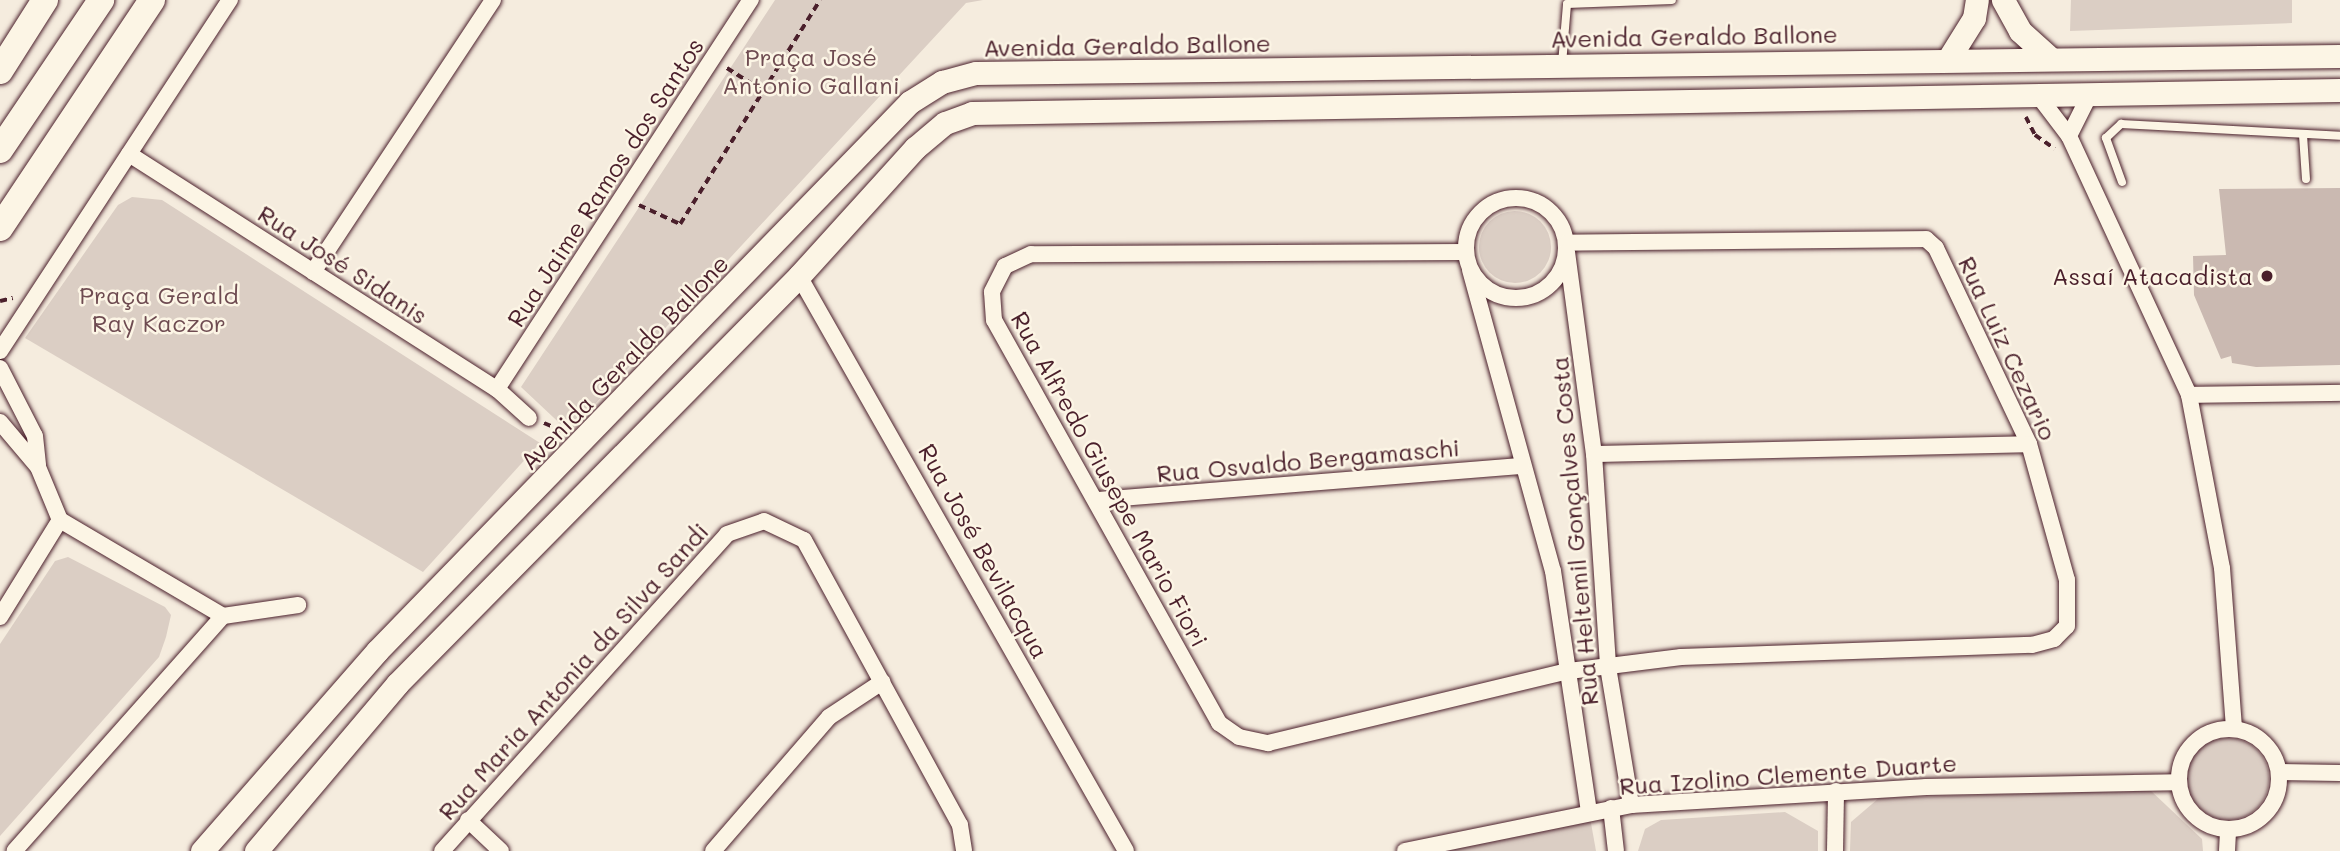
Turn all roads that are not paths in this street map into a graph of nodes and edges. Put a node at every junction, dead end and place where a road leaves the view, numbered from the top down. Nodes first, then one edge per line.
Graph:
1 (101, 0) edge
2 (152, 0) edge
3 (230, 0) edge
4 (493, 0) edge
5 (751, 0) edge
6 (1672, 0) edge
7 (1977, 0) edge
8 (41, 1) edge
9 (2004, 2) edge
10 (2340, 56) edge
11 (1950, 58) junction
12 (2050, 58) junction
13 (1562, 64) junction
14 (0, 71) edge
15 (2340, 90) edge
16 (2036, 94) junction
17 (2090, 94) junction
18 (2302, 135) junction
19 (2069, 136) junction
20 (2340, 136) edge
21 (0, 150) edge
22 (129, 154) junction
23 (2306, 179) dead end
24 (2122, 182) dead end
25 (0, 228) edge
26 (1567, 248) junction
27 (1465, 252) junction
28 (1470, 270) junction
29 (313, 272) junction
30 (799, 276) junction
31 (0, 351) edge
32 (0, 368) edge
33 (497, 389) junction
34 (2340, 393) edge
35 (2189, 395) junction
36 (529, 418) road end
37 (0, 422) edge
38 (2029, 444) junction
39 (1594, 454) junction
40 (1522, 466) junction
41 (38, 467) junction
42 (1097, 500) junction
43 (60, 520) junction
44 (298, 605) dead end
45 (223, 616) junction
46 (0, 617) edge
47 (1608, 667) junction
48 (1569, 671) junction
49 (881, 682) junction
50 (2234, 728) junction
51 (2279, 772) junction
52 (2340, 773) edge
53 (2178, 782) junction
54 (1836, 792) junction
55 (1631, 805) junction
56 (1611, 808) junction
57 (1589, 812) junction
58 (468, 820) junction
59 (2228, 829) junction
60 (14, 851) edge
61 (202, 851) edge
62 (256, 851) edge
63 (442, 851) edge
64 (501, 851) edge
65 (713, 851) edge
66 (964, 851) edge
67 (1126, 851) edge
68 (1405, 851) edge
69 (1616, 851) edge
70 (1835, 851) edge
71 (2227, 851) edge

1 - 21 main road
2 - 25 main road
3 - 22 street
4 - 29 street
5 - 33 street, Rua Jaime Ramos dos Santos
6 - 13 lane
7 - 11 street
8 - 14 main road
9 - 12 street
10 - 12 street, Avenida Geraldo Ballone
11 - 12 street, Avenida Geraldo Ballone
11 - 13 street, Avenida Geraldo Ballone
13 - 61 street, Avenida Geraldo Ballone
15 - 17 street
16 - 17 street
16 - 19 street
16 - 30 street
17 - 19 street
18 - 20 lane
18 - 23 lane
18 - 24 lane
19 - 35 street
22 - 29 street, Rua José Sidanis
22 - 31 street
26 - 27 street
26 - 28 street
26 - 38 street, Rua Luiz Cezario
26 - 39 street, Rua Heltemil Gonçalves Costa
27 - 28 street
27 - 42 street, Rua Alfredo Giusepe Mario Fiori
28 - 40 street, Rua Heltemil Gonçalves Costa
29 - 33 street, Rua José Sidanis
30 - 62 street
30 - 67 street, Rua José Bevilacqua
32 - 41 street
33 - 36 street, Rua José Sidanis
34 - 35 street
35 - 50 street
37 - 41 street
38 - 39 street
38 - 47 street, Rua Luiz Cezario
39 - 47 street, Rua Heltemil Gonçalves Costa
40 - 42 street, Rua Osvaldo Bergamaschi
40 - 48 street, Rua Heltemil Gonçalves Costa
41 - 43 street
42 - 48 street, Rua Alfredo Giusepe Mario Fiori
43 - 45 street
43 - 46 street
44 - 45 street
45 - 60 street
47 - 48 street, Rua Luiz Cezario
47 - 55 street, Rua Heltemil Gonçalves Costa
48 - 57 street, Rua Heltemil Gonçalves Costa
49 - 58 street, Rua Maria Antonia da Silva Sandi
49 - 65 street
49 - 66 street, Rua Maria Antonia da Silva Sandi
50 - 51 street
50 - 53 street
51 - 52 street
51 - 59 street
53 - 54 street, Rua Izolino Clemente Duarte
53 - 59 street
54 - 55 street, Rua Izolino Clemente Duarte
54 - 70 street
55 - 56 street, Rua Izolino Clemente Duarte
56 - 57 street, Rua Izolino Clemente Duarte
56 - 69 street
57 - 68 street, Rua Izolino Clemente Duarte
58 - 63 street, Rua Maria Antonia da Silva Sandi
58 - 64 street
59 - 71 street

